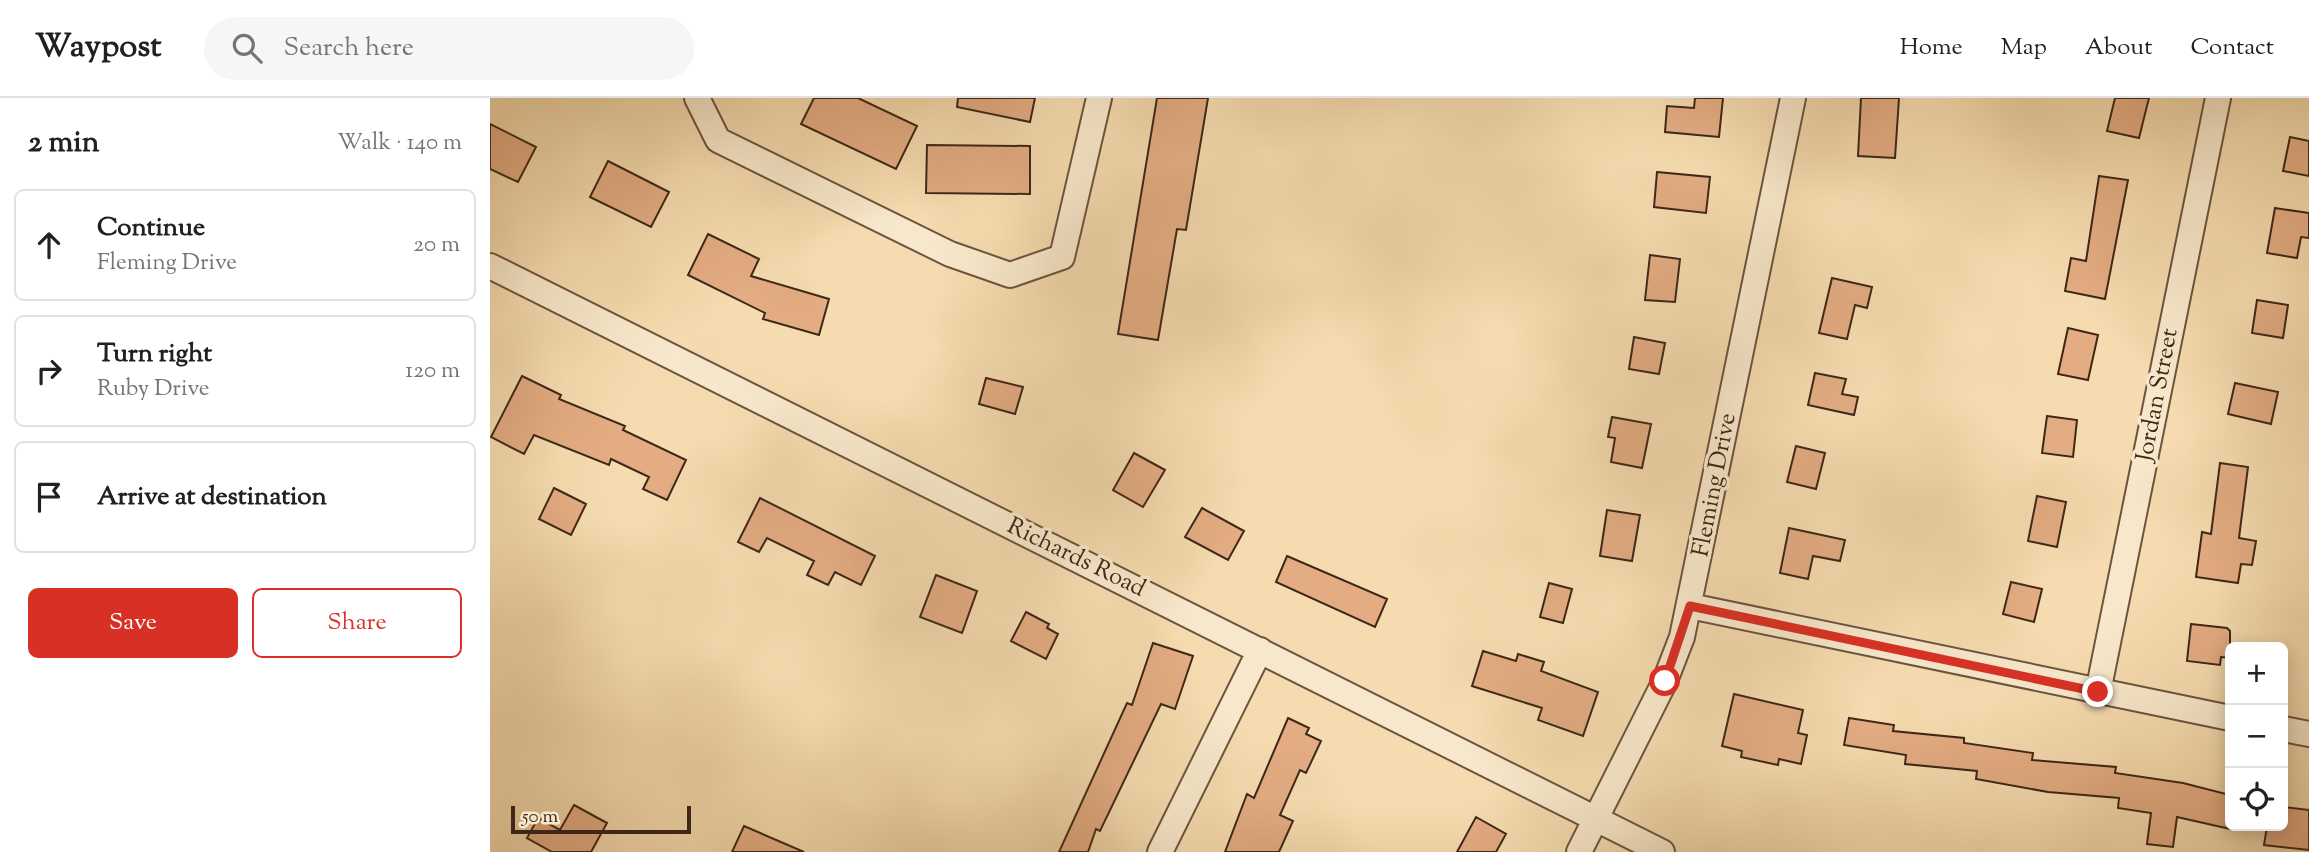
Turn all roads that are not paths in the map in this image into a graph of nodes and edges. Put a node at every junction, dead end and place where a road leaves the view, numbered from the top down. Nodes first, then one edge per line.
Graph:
1 (697, 98) edge
2 (1099, 98) edge
3 (1793, 98) edge
4 (2218, 98) edge
5 (490, 266) edge
6 (1690, 606) junction
7 (1260, 650) junction
8 (2098, 692) junction
9 (2225, 717) edge
10 (2288, 730) edge
11 (2309, 734) edge
12 (1596, 819) junction
13 (1160, 852) edge
14 (1579, 852) edge
15 (1662, 852) edge

1 - 2 street
3 - 6 street, Fleming Drive
4 - 8 street, Jordan Street
5 - 7 street, Richards Road
6 - 8 street
6 - 12 street, Fleming Drive
7 - 12 street, Richards Road
7 - 13 street
8 - 9 street
10 - 11 street
12 - 14 street, Fleming Drive
12 - 15 street, Richards Road

